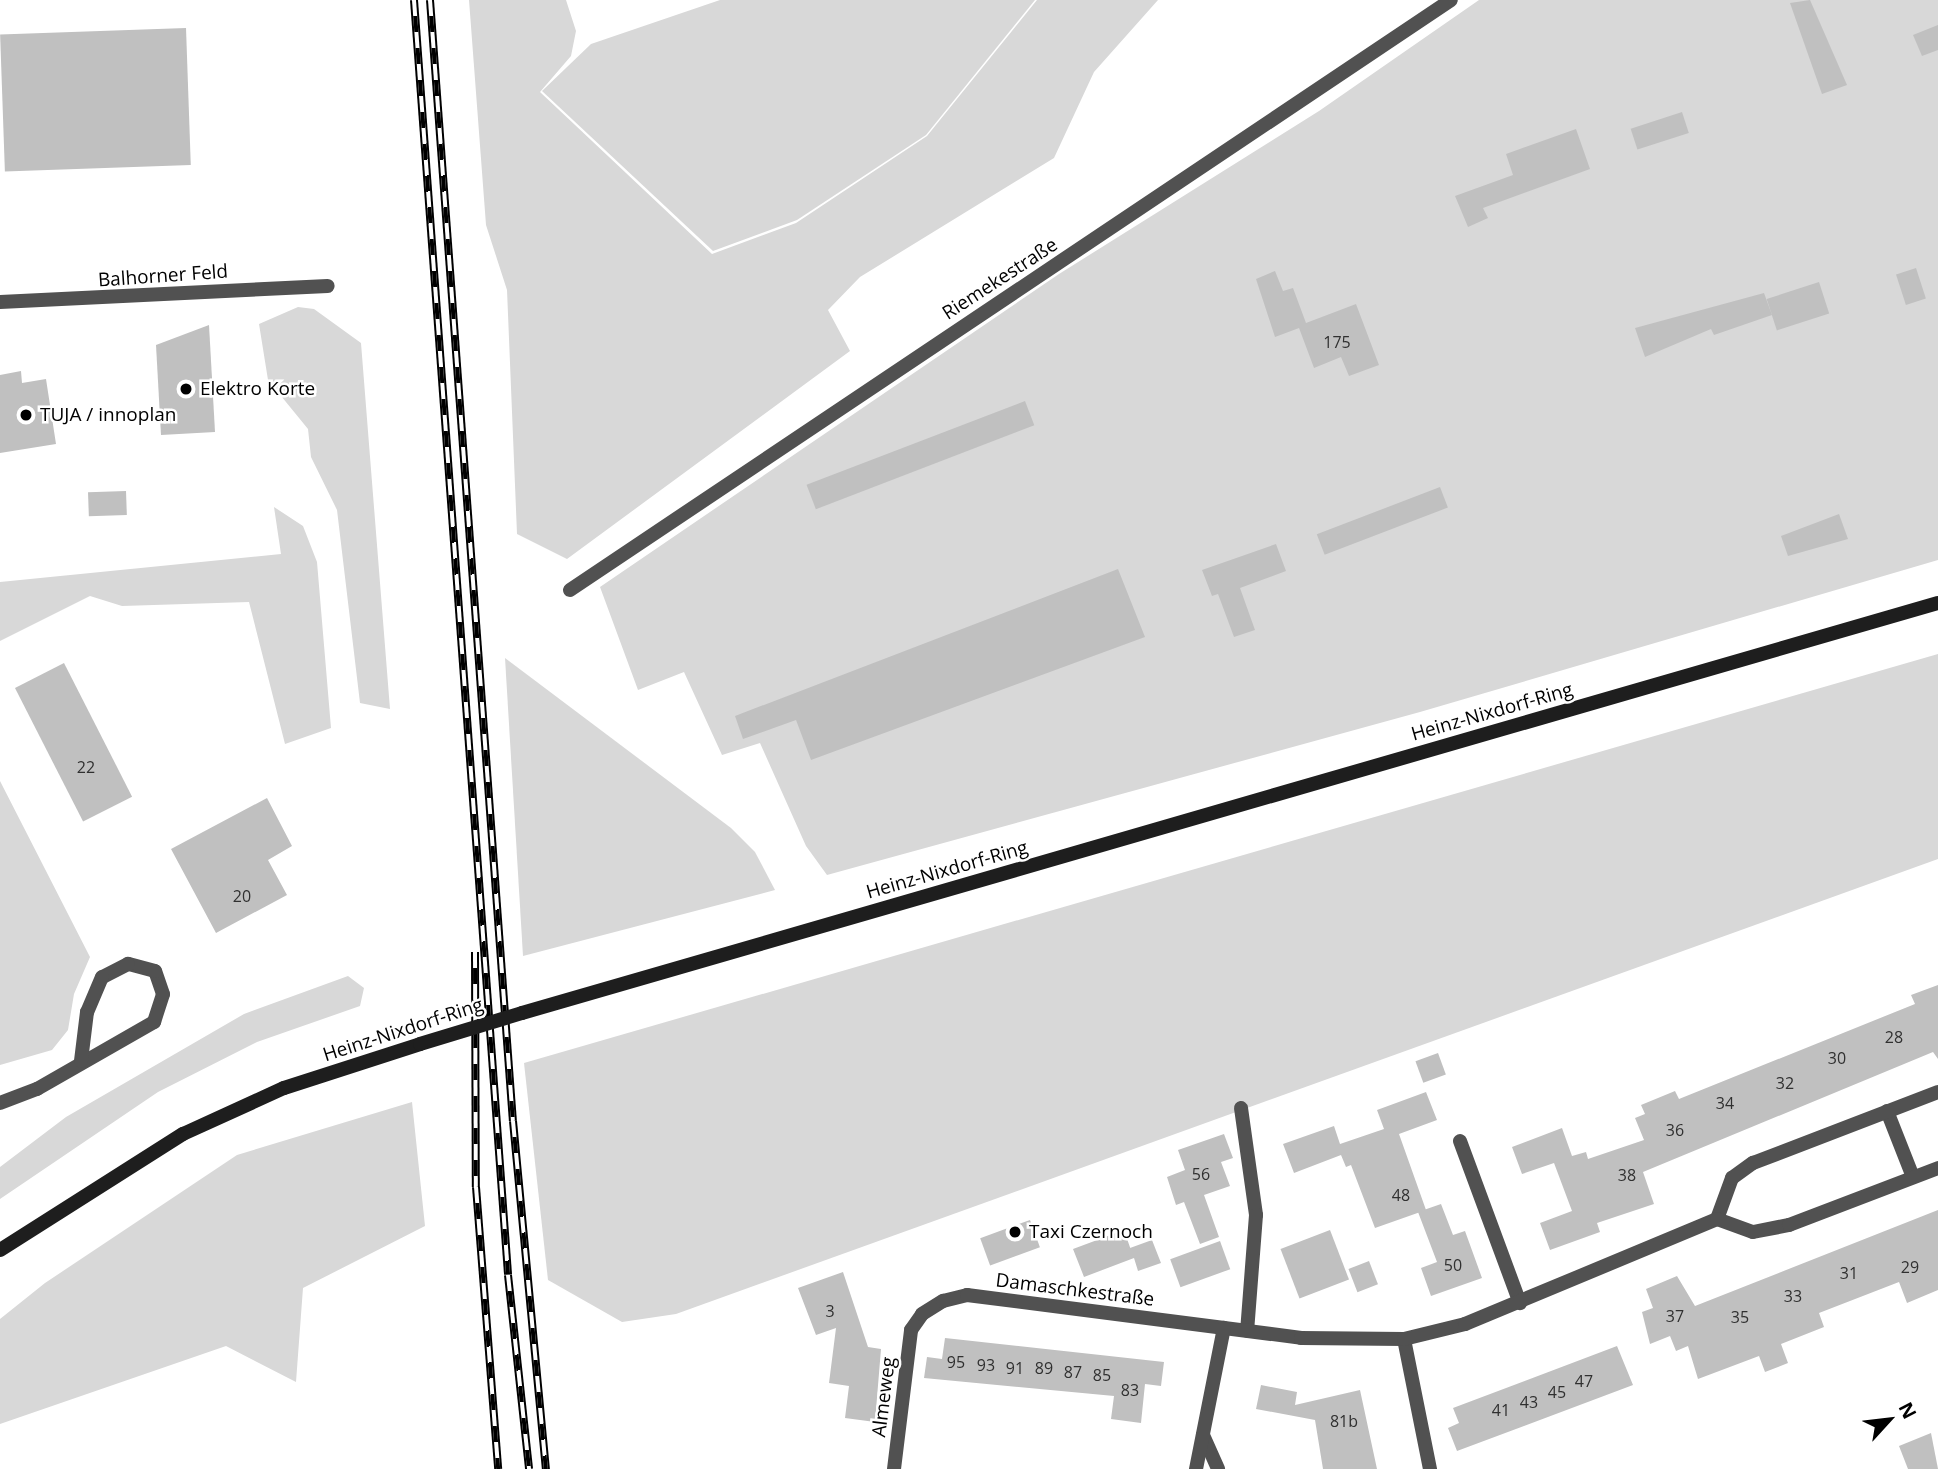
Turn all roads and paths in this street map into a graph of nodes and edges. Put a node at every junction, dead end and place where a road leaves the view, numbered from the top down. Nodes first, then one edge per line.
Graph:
1 (1451, 0) edge
2 (328, 286) dead end
3 (0, 302) edge
4 (570, 590) dead end
5 (1938, 603) edge
6 (81, 1061) junction
7 (1938, 1092) edge
8 (0, 1103) edge
9 (1241, 1108) dead end
10 (1886, 1111) junction
11 (1460, 1141) dead end
12 (1938, 1168) edge
13 (1913, 1177) junction
14 (1717, 1219) junction
15 (0, 1250) edge
16 (1520, 1303) junction
17 (1224, 1328) junction
18 (911, 1330) joint
19 (1247, 1331) junction
20 (1404, 1339) junction
21 (1203, 1436) junction
22 (894, 1469) edge
23 (1196, 1469) edge
24 (1218, 1469) edge
25 (1430, 1469) edge

1 - 4 street, Riemekestraße
2 - 3 street, Balhorner Feld
5 - 15 main road, Heinz-Nixdorf-Ring, bridge
6 - 6 street
6 - 8 street
7 - 10 street
9 - 19 street
10 - 13 street
10 - 14 street
11 - 16 street
12 - 13 street
13 - 14 street
14 - 16 street, Damaschkestraße
16 - 20 street, Damaschkestraße
17 - 18 street, Damaschkestraße
17 - 19 street, Damaschkestraße
17 - 21 street
18 - 22 street, Almeweg
19 - 20 street, Damaschkestraße
20 - 25 street
21 - 23 street
21 - 24 street

